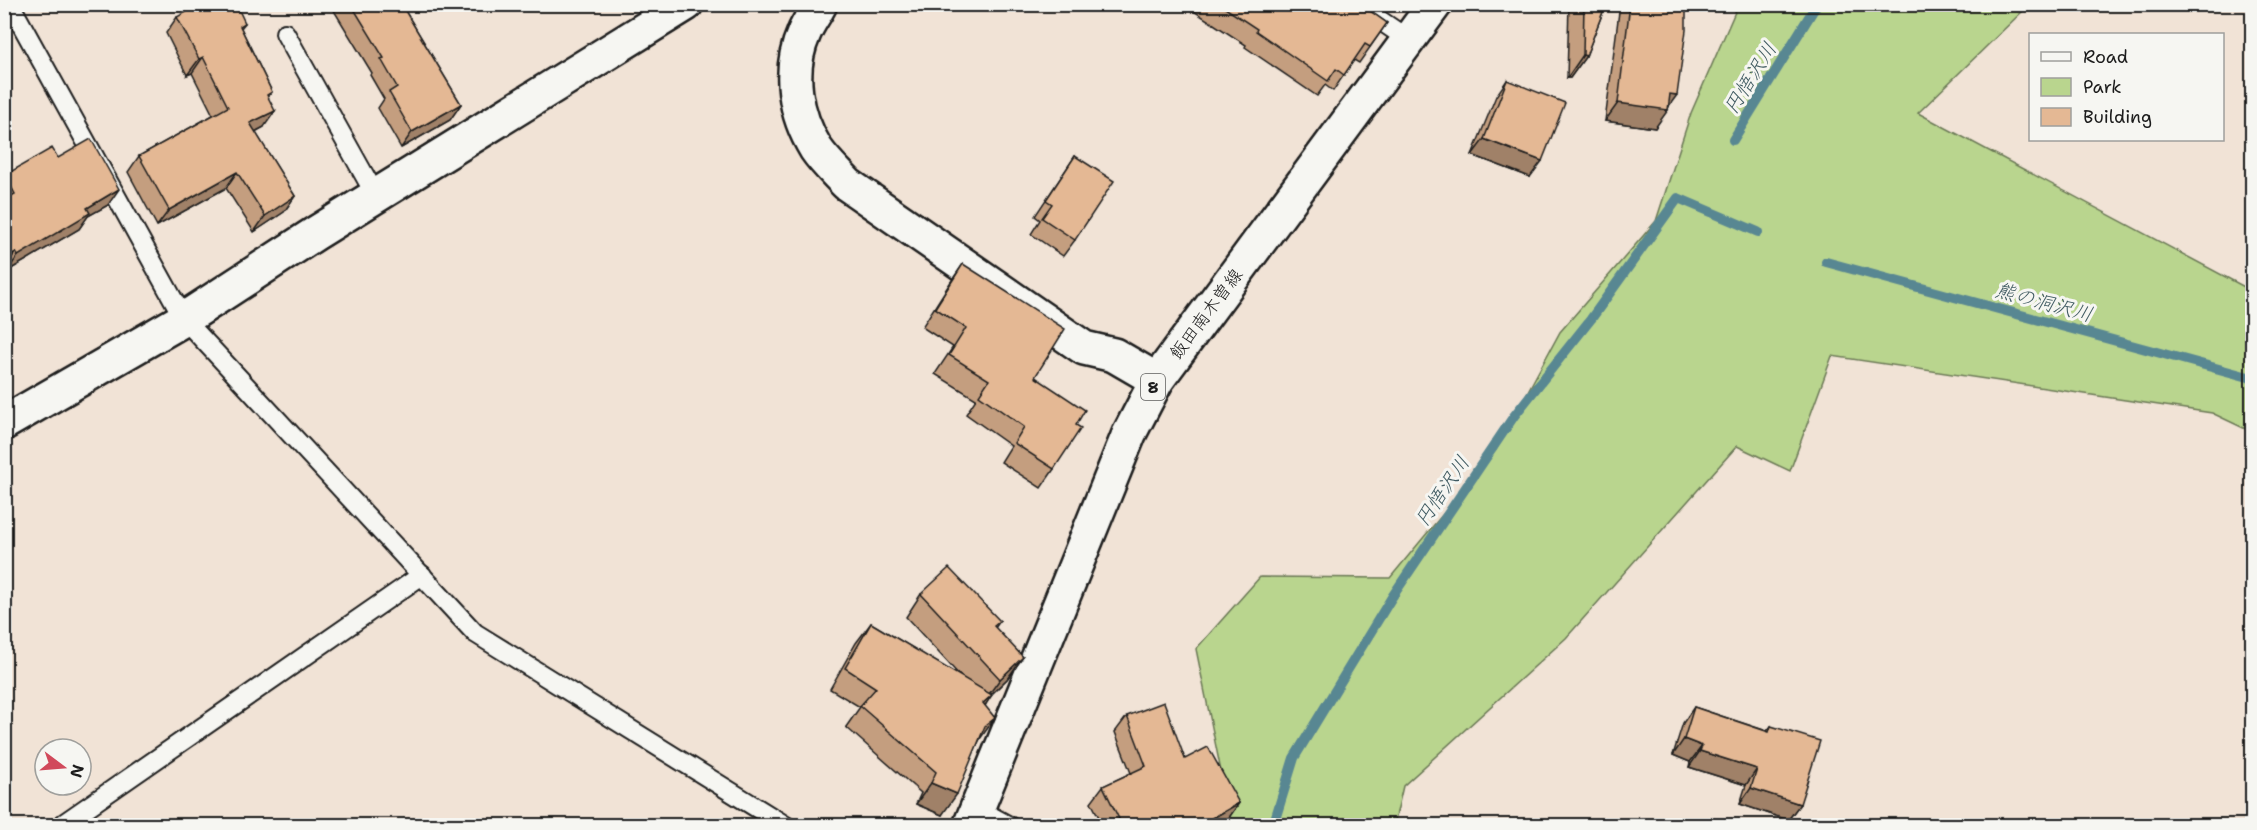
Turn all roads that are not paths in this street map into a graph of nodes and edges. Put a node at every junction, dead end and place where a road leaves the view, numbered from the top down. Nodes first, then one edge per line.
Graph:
1 (10, 4) edge
2 (686, 4) edge
3 (820, 4) edge
4 (1356, 4) edge
5 (1435, 4) edge
6 (285, 33) dead end
7 (1409, 40) junction
8 (376, 196) junction
9 (184, 319) junction
10 (1157, 380) junction
11 (4, 423) edge
12 (422, 575) junction
13 (973, 817) edge
14 (60, 825) edge
15 (786, 825) edge
16 (1009, 825) edge

1 - 9 lane
2 - 8 street
3 - 10 street
4 - 7 lane
5 - 7 street, 飯田南木曽線 / 8
6 - 8 lane
7 - 10 street, 飯田南木曽線 / 8
8 - 9 street
9 - 11 street
9 - 12 lane
10 - 13 street, 飯田南木曽線 / 8
12 - 14 lane
12 - 15 lane
13 - 16 lane

